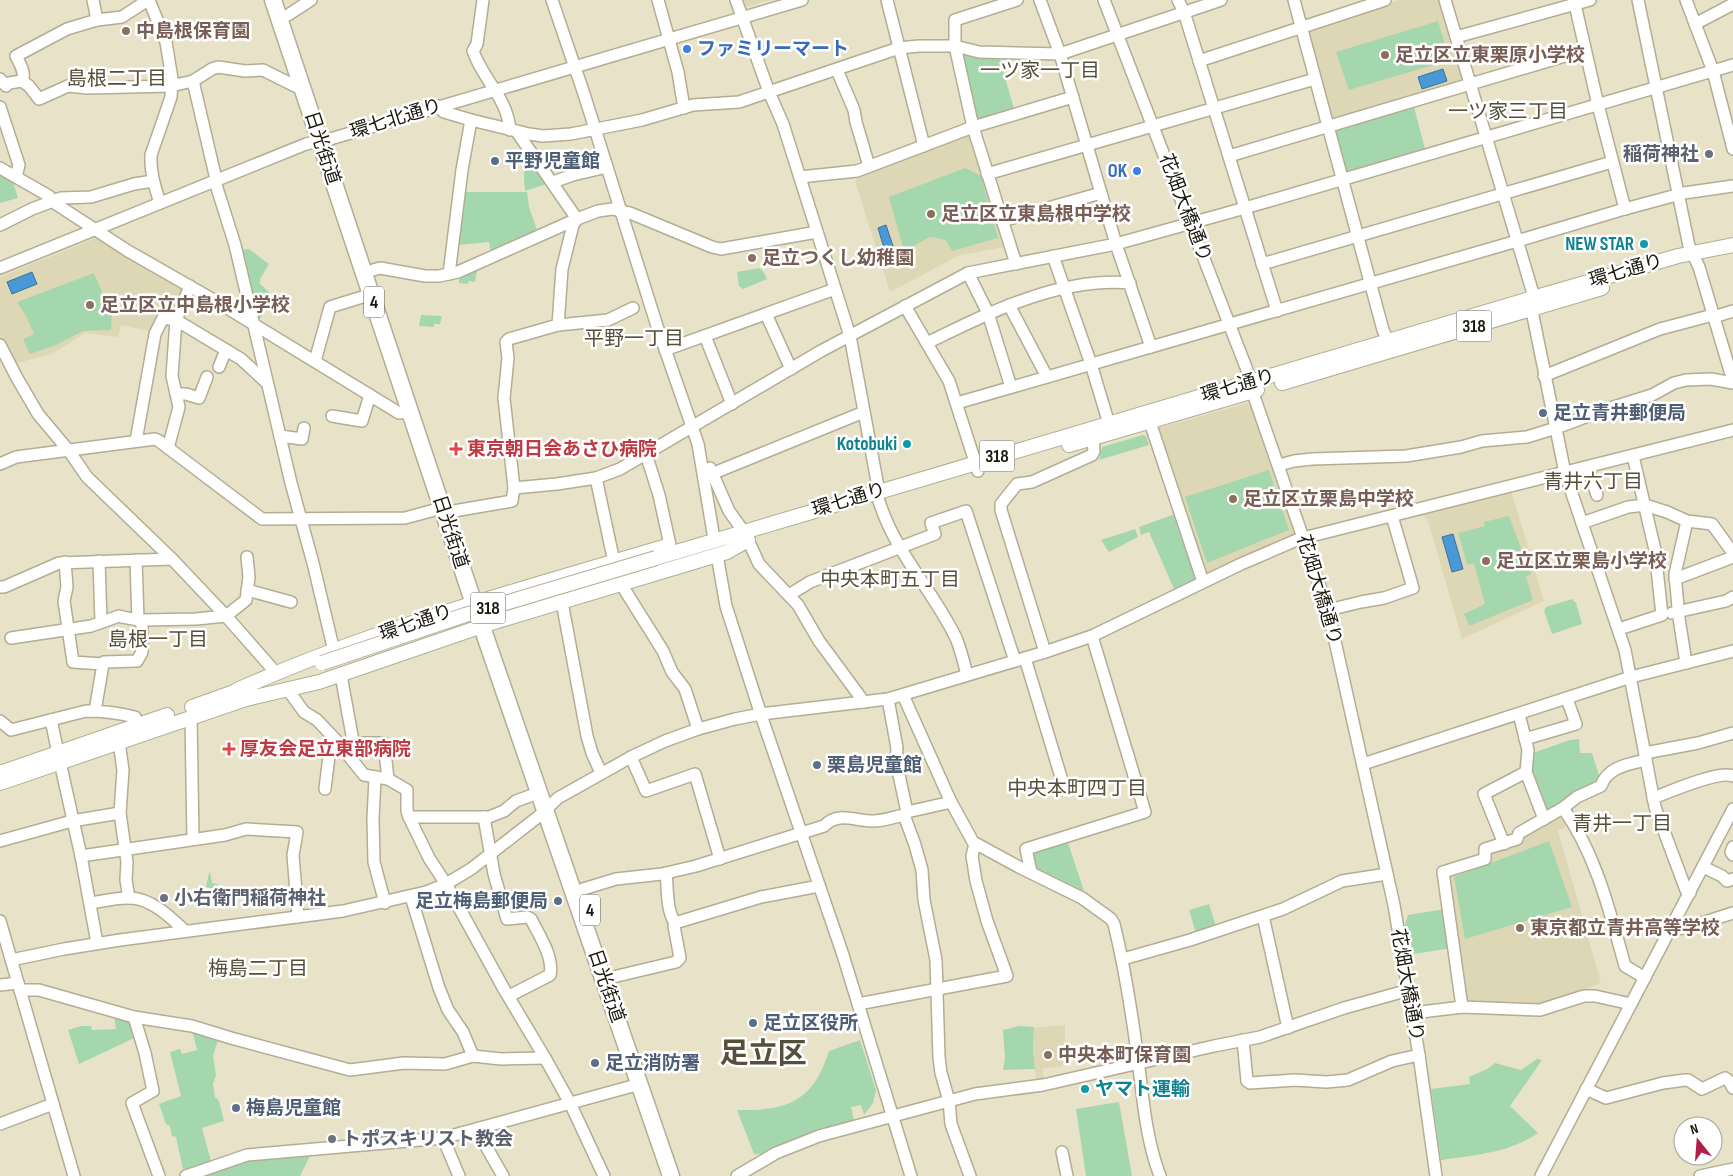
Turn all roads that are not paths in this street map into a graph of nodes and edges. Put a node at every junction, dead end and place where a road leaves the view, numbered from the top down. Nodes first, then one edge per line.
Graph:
1 (93, 0) edge
2 (148, 0) edge
3 (273, 0) edge
4 (311, 0) edge
5 (483, 0) edge
6 (552, 0) edge
7 (658, 0) edge
8 (736, 0) edge
9 (802, 0) edge
10 (887, 0) edge
11 (1017, 0) edge
12 (1040, 0) edge
13 (1104, 0) edge
14 (1178, 0) edge
15 (1221, 0) edge
16 (1294, 0) edge
17 (1385, 0) edge
18 (1445, 0) edge
19 (1590, 0) edge
20 (1638, 0) edge
21 (1686, 0) edge
22 (1574, 2) edge
23 (1733, 4) edge
24 (286, 7) edge
25 (1184, 12) junction
26 (742, 17) junction
27 (97, 20) junction
28 (1695, 24) junction
29 (1301, 28) junction
30 (1117, 35) junction
31 (1456, 37) junction
32 (669, 39) junction
33 (955, 46) junction
34 (899, 48) junction
35 (1586, 50) junction
36 (1060, 54) junction
37 (1199, 61) junction
38 (1733, 65) edge
39 (574, 66) junction
40 (837, 70) junction
41 (1713, 71) junction
42 (1315, 79) junction
43 (193, 81) junction
44 (22, 82) junction
45 (2, 85) edge
46 (1470, 85) junction
47 (171, 86) junction
48 (302, 87) junction
49 (1656, 88) junction
50 (494, 90) junction
51 (769, 92) junction
52 (1073, 97) junction
53 (1598, 105) junction
54 (438, 106) junction
55 (0, 107) edge
56 (684, 108) junction
57 (1214, 108) junction
58 (471, 120) junction
59 (1152, 126) junction
60 (973, 127) junction
61 (1328, 127) junction
62 (1731, 127) edge
63 (595, 130) junction
64 (514, 131) junction
65 (1486, 137) junction
66 (325, 140) junction
67 (1087, 145) junction
68 (924, 146) junction
69 (1733, 148) edge
70 (1229, 156) junction
71 (1612, 162) junction
72 (869, 166) junction
73 (607, 167) junction
74 (0, 168) edge
75 (987, 174) junction
76 (16, 177) junction
77 (800, 178) junction
78 (1342, 179) junction
79 (153, 181) junction
80 (216, 181) junction
81 (553, 182) junction
82 (1733, 186) edge
83 (1101, 193) junction
84 (1503, 195) junction
85 (1677, 195) junction
86 (53, 201) junction
87 (160, 203) junction
88 (1245, 208) junction
89 (1624, 209) junction
90 (621, 211) junction
91 (577, 219) junction
92 (1002, 221) junction
93 (1191, 223) junction
94 (0, 225) edge
95 (94, 229) junction
96 (817, 232) junction
97 (1358, 236) junction
98 (1517, 242) junction
99 (1116, 244) junction
100 (1733, 245) edge
101 (1733, 253) edge
102 (1053, 256) junction
103 (1693, 257) junction
104 (1016, 264) junction
105 (1262, 264) junction
106 (0, 268) edge
107 (373, 270) junction
108 (968, 273) junction
109 (449, 274) junction
110 (1130, 283) junction
111 (1370, 283) junction
112 (190, 286) junction
113 (835, 289) junction
114 (1064, 289) junction
115 (372, 294) junction
116 (1532, 303) junction
117 (1009, 305) junction
118 (905, 306) junction
119 (633, 308) dead end
120 (1276, 311) junction
121 (1733, 311) edge
122 (988, 313) junction
123 (766, 314) junction
124 (1713, 316) junction
125 (176, 320) junction
126 (1230, 324) junction
127 (254, 325) junction
128 (558, 326) junction
129 (704, 336) junction
130 (850, 336) junction
131 (1388, 341) junction
132 (927, 343) junction
133 (0, 345) edge
134 (1151, 347) junction
135 (226, 350) junction
136 (665, 350) junction
137 (315, 361) junction
138 (1091, 364) junction
139 (219, 367) dead end
140 (791, 369) junction
141 (1544, 376) junction
142 (207, 377) dead end
143 (1047, 377) junction
144 (1733, 382) edge
145 (267, 383) junction
146 (1252, 386) junction
147 (1011, 388) junction
148 (176, 394) junction
149 (370, 395) junction
150 (957, 403) junction
151 (732, 404) junction
152 (410, 412) junction
153 (864, 412) junction
154 (332, 416) dead end
155 (1150, 422) junction
156 (1109, 424) junction
157 (693, 427) junction
158 (304, 428) dead end
159 (1556, 428) junction
160 (1733, 430) edge
161 (280, 436) junction
162 (1093, 438) junction
163 (136, 441) junction
164 (168, 448) junction
165 (69, 451) junction
166 (646, 454) junction
167 (1633, 456) junction
168 (0, 464) edge
169 (1279, 465) junction
170 (977, 467) junction
171 (1588, 467) junction
172 (1565, 472) junction
173 (708, 476) junction
174 (596, 478) junction
175 (514, 488) junction
176 (1597, 495) dead end
177 (879, 496) junction
178 (1645, 505) junction
179 (448, 510) junction
180 (1392, 516) junction
181 (301, 519) junction
182 (1687, 521) junction
183 (1582, 523) junction
184 (713, 533) junction
185 (746, 536) junction
186 (1303, 538) junction
187 (670, 545) junction
188 (899, 548) junction
189 (1733, 552) edge
190 (717, 555) junction
191 (247, 557) dead end
192 (1733, 557) edge
193 (172, 559) junction
194 (136, 560) junction
195 (99, 561) junction
196 (65, 562) junction
197 (614, 562) junction
198 (1676, 579) junction
199 (1203, 582) junction
200 (621, 584) junction
201 (0, 587) edge
202 (247, 590) junction
203 (789, 595) junction
204 (1733, 597) edge
205 (291, 602) dead end
206 (478, 602) junction
207 (562, 602) junction
208 (1328, 610) junction
209 (1678, 612) junction
210 (1662, 615) junction
211 (226, 616) junction
212 (140, 621) junction
213 (101, 622) junction
214 (486, 625) junction
215 (1619, 629) junction
216 (69, 631) junction
217 (1092, 636) junction
218 (11, 638) dead end
219 (334, 651) junction
220 (1733, 651) edge
221 (1045, 652) junction
222 (1020, 659) junction
223 (1686, 663) junction
224 (103, 664) junction
225 (276, 673) junction
226 (341, 675) junction
227 (967, 675) junction
228 (1631, 677) junction
229 (288, 690) junction
230 (242, 694) junction
231 (903, 695) junction
232 (1567, 698) junction
233 (888, 699) junction
234 (864, 702) junction
235 (95, 710) junction
236 (761, 714) junction
237 (1519, 714) junction
238 (190, 717) junction
239 (0, 720) edge
240 (51, 720) junction
241 (139, 725) junction
242 (698, 729) junction
243 (1733, 733) edge
244 (1525, 739) junction
245 (331, 740) dead end
246 (119, 742) junction
247 (1645, 756) junction
248 (59, 757) junction
249 (631, 757) junction
250 (1363, 764) junction
251 (1526, 772) junction
252 (0, 773) edge
253 (601, 773) junction
254 (1733, 776) edge
255 (375, 778) junction
256 (388, 779) junction
257 (0, 783) edge
258 (1064, 787) dead end
259 (325, 789) dead end
260 (1653, 798) junction
261 (950, 800) junction
262 (545, 802) junction
263 (1563, 808) junction
264 (1733, 811) edge
265 (120, 812) junction
266 (906, 814) junction
267 (409, 817) junction
268 (484, 817) junction
269 (1544, 819) junction
270 (72, 821) junction
271 (801, 833) junction
272 (193, 839) junction
273 (0, 841) edge
274 (976, 844) junction
275 (1504, 844) junction
276 (1733, 847) edge
277 (125, 849) junction
278 (491, 855) junction
279 (1733, 855) edge
280 (81, 856) junction
281 (720, 859) junction
282 (1703, 867) junction
283 (1031, 872) junction
284 (666, 873) junction
285 (1387, 874) junction
286 (1733, 879) edge
287 (446, 884) junction
288 (819, 886) junction
289 (583, 890) junction
290 (1690, 893) junction
291 (411, 897) junction
292 (129, 898) junction
293 (91, 903) junction
294 (385, 903) junction
295 (1733, 913) edge
296 (1263, 916) junction
297 (298, 917) junction
298 (0, 921) edge
299 (675, 923) junction
300 (1671, 929) junction
301 (185, 931) junction
302 (97, 943) junction
303 (1123, 959) junction
304 (11, 960) junction
305 (614, 977) junction
306 (1645, 978) junction
307 (0, 985) edge
308 (19, 986) junction
309 (936, 989) junction
310 (1409, 990) junction
311 (509, 996) junction
312 (858, 1004) junction
313 (1631, 1004) junction
314 (1462, 1007) junction
315 (1413, 1013) junction
316 (134, 1018) junction
317 (1288, 1028) junction
318 (1243, 1040) junction
319 (473, 1056) junction
320 (1420, 1056) junction
321 (545, 1058) junction
322 (1138, 1064) junction
323 (640, 1084) junction
324 (1733, 1088) edge
325 (1586, 1089) junction
326 (949, 1101) junction
327 (570, 1103) junction
328 (53, 1104) junction
329 (893, 1116) junction
330 (0, 1124) edge
331 (480, 1128) junction
332 (444, 1138) junction
333 (1062, 1152) dead end
334 (1733, 1169) edge
335 (1706, 1175) edge
336 (74, 1176) edge
337 (159, 1176) edge
338 (186, 1176) edge
339 (459, 1176) edge
340 (503, 1176) edge
341 (604, 1176) edge
342 (672, 1176) edge
343 (681, 1176) edge
344 (737, 1176) edge
345 (910, 1176) edge
346 (970, 1176) edge
347 (1066, 1176) edge
348 (1160, 1176) edge
349 (1436, 1176) edge
350 (1541, 1176) edge

1 - 27 street
2 - 27 street
2 - 47 street
3 - 48 highway, 日光街道 / 4
4 - 24 street
5 - 50 street
6 - 39 street
7 - 32 street
8 - 26 street
9 - 26 street, 環七北通り
10 - 34 street
11 - 33 street
12 - 36 street
13 - 30 street, 花畑大橋通り
14 - 25 street
15 - 25 street
16 - 29 street
17 - 29 street
18 - 31 street
19 - 22 street
20 - 49 street
21 - 28 street
22 - 31 street
22 - 35 street
23 - 28 street
24 - 66 highway, 日光街道 / 4
25 - 30 street
25 - 37 street
26 - 32 street, 環七北通り
26 - 51 street
27 - 44 street
28 - 41 street
29 - 37 street
29 - 42 street
30 - 36 street
30 - 59 street, 花畑大橋通り
31 - 46 street
32 - 39 street, 環七北通り
32 - 56 street
33 - 34 street
33 - 36 street
33 - 60 street
34 - 40 street
34 - 68 street
35 - 46 street
35 - 53 street
36 - 52 street
37 - 57 street
38 - 41 street
39 - 50 street, 環七北通り
39 - 63 street
40 - 51 street
40 - 72 street
41 - 49 street
41 - 62 street
42 - 57 street
42 - 61 street
43 - 47 street
43 - 48 street
43 - 80 street
44 - 45 street
44 - 47 street
46 - 61 street
46 - 65 street
47 - 79 street
48 - 66 highway, 日光街道 / 4
49 - 53 street
49 - 85 street
50 - 54 street, 環七北通り
50 - 64 street
51 - 56 street
51 - 77 street
52 - 60 street
52 - 67 street
53 - 65 street
53 - 71 street
54 - 58 street
54 - 66 street, 環七北通り
55 - 76 street
56 - 63 street
57 - 59 street
57 - 70 street
58 - 64 street
58 - 109 street
59 - 67 street
59 - 93 street, 花畑大橋通り
60 - 68 street
60 - 75 street
61 - 70 street
61 - 78 street
62 - 69 street
63 - 64 street
63 - 73 street
64 - 81 street
65 - 78 street
65 - 84 street
66 - 80 street, 環七北通り
66 - 107 highway, 日光街道 / 4
66 - 115 highway, 日光街道 / 4
67 - 75 street
67 - 83 street
68 - 72 street
70 - 88 street
71 - 84 street
71 - 89 street
72 - 77 street
73 - 81 street
73 - 90 street
74 - 76 street
75 - 92 street
76 - 86 street
77 - 96 street
78 - 88 street
78 - 97 street
79 - 86 street
79 - 87 street
80 - 87 street, 環七北通り
80 - 127 street
81 - 91 street
82 - 85 street
83 - 92 street
83 - 99 street
84 - 97 street
84 - 98 street
85 - 89 street
85 - 103 street
86 - 94 street
86 - 95 street
87 - 95 street, 環七北通り
88 - 93 street
88 - 105 street
89 - 98 street
90 - 91 street
90 - 96 street
90 - 136 street
91 - 109 street
91 - 128 street
92 - 104 street
93 - 99 street
93 - 126 street, 花畑大橋通り
95 - 106 street, 環七北通り
95 - 112 street
96 - 113 street
97 - 105 street
97 - 111 street
98 - 111 street
98 - 116 street
99 - 102 street
99 - 110 street
100 - 103 main road, 環七通り / 318
101 - 103 main road, 環七通り / 318
102 - 104 street
102 - 114 street
103 - 116 main road, 環七通り / 318
103 - 124 street
104 - 108 street
105 - 120 street
107 - 109 street
107 - 179 highway, 日光街道 / 4
108 - 118 street
108 - 122 street
110 - 114 street
110 - 134 street
111 - 120 street
111 - 131 street
112 - 125 street
112 - 127 street
113 - 123 street
113 - 130 street
114 - 117 street
114 - 138 street
115 - 137 street
115 - 152 highway, 日光街道 / 4
116 - 131 main road, 環七通り / 318
116 - 141 street
116 - 146 main road, 環七通り / 318
117 - 122 street
117 - 143 street
118 - 130 street
118 - 132 street
119 - 128 street
120 - 126 street
121 - 124 street
122 - 132 street
122 - 147 street
123 - 129 street
123 - 140 street
124 - 141 street
124 - 144 street
125 - 135 street
125 - 148 street
125 - 163 street
126 - 134 street
126 - 146 street, 花畑大橋通り
127 - 137 street
127 - 145 street
128 - 175 street
129 - 136 street
129 - 151 street
130 - 140 street
130 - 153 street
131 - 146 main road, 環七通り / 318
132 - 150 street
133 - 165 street
134 - 138 street
135 - 139 street
135 - 145 street
136 - 157 street
137 - 149 street
138 - 143 street
138 - 156 street
140 - 151 street
141 - 159 street
142 - 148 street
143 - 147 street
144 - 159 street
145 - 161 street
146 - 155 main road, 環七通り / 318
146 - 156 main road, 環七通り / 318
146 - 169 street, 花畑大橋通り
147 - 150 street
148 - 164 street
149 - 152 street
149 - 154 street
150 - 170 street
151 - 157 street
152 - 179 highway, 日光街道 / 4
153 - 173 street
153 - 177 street
155 - 162 main road, 環七通り / 318
155 - 199 street
156 - 170 main road, 環七通り / 318
157 - 166 street
157 - 173 street
158 - 161 street
159 - 169 street
159 - 172 street
160 - 167 street
161 - 181 street
162 - 170 main road, 環七通り / 318
162 - 221 street
163 - 164 street
163 - 165 street
164 - 181 street
165 - 168 street
165 - 193 street
166 - 174 street
166 - 187 street
167 - 171 street
167 - 178 street
169 - 186 street, 花畑大橋通り
170 - 177 main road, 環七通り / 318
171 - 172 street
171 - 176 street
172 - 180 street
172 - 183 street
173 - 184 street
173 - 185 street
174 - 175 street
174 - 197 street
175 - 179 street
177 - 185 main road, 環七通り / 318
177 - 188 street
178 - 182 street
178 - 183 street
178 - 210 street
179 - 181 street
179 - 206 highway, 日光街道 / 4
180 - 186 street
180 - 208 street
181 - 219 street
182 - 189 street
182 - 198 street
183 - 215 street
184 - 185 main road, 環七通り / 318
184 - 187 main road, 環七通り / 318
185 - 190 main road, 環七通り / 318
185 - 203 street
185 - 230 main road, 環七通り / 318
186 - 199 street
186 - 208 street, 花畑大橋通り
187 - 197 main road, 環七通り / 318
188 - 203 street
188 - 222 street
188 - 227 street
190 - 200 main road, 環七通り / 318
190 - 236 street
191 - 202 street
192 - 198 street
193 - 194 street
193 - 211 street
194 - 195 street
194 - 212 street
195 - 196 street
195 - 213 street
196 - 201 street
196 - 216 street
197 - 206 main road, 環七通り / 318
198 - 209 street
199 - 217 street
200 - 207 main road, 環七通り / 318
200 - 242 street
202 - 205 street
202 - 211 street
203 - 234 street
204 - 209 street
206 - 214 highway, 日光街道 / 4
206 - 219 main road, 環七通り / 318
207 - 214 main road, 環七通り / 318
207 - 253 street
208 - 250 street, 花畑大橋通り
209 - 210 street
209 - 223 street
210 - 215 street
211 - 212 street
211 - 225 street
212 - 213 street
212 - 224 street
213 - 216 street
214 - 226 main road, 環七通り / 318
214 - 262 highway, 日光街道 / 4
215 - 228 street
216 - 218 street
216 - 224 street
217 - 221 street
217 - 283 street
219 - 225 main road, 環七通り / 318
220 - 223 street
221 - 222 street
222 - 227 street
222 - 258 street
223 - 228 street
224 - 235 street
225 - 230 main road, 環七通り / 318
226 - 229 main road, 環七通り / 318
226 - 256 street
227 - 231 street
228 - 232 street
228 - 247 street
229 - 230 main road, 環七通り / 318
229 - 255 street
230 - 238 main road, 環七通り / 318
230 - 241 main road, 環七通り / 318
231 - 233 street
231 - 261 street
232 - 237 street
232 - 244 street
233 - 234 street
233 - 266 street
234 - 236 street
235 - 240 street
235 - 241 street
236 - 242 street
236 - 271 street
237 - 244 street
237 - 250 street
238 - 246 main road, 環七通り / 318
238 - 272 street
239 - 240 street
240 - 248 street
241 - 248 main road, 環七通り / 318
242 - 249 street
243 - 247 street
244 - 251 street
245 - 259 street
246 - 248 main road, 環七通り / 318
246 - 265 street
247 - 260 street
247 - 263 street
248 - 252 main road, 環七通り / 318
248 - 257 main road, 環七通り / 318
248 - 270 street
249 - 253 street
249 - 281 street
250 - 285 street, 花畑大橋通り
251 - 269 street
251 - 275 street
253 - 262 street
254 - 260 street
255 - 256 street
255 - 294 street
256 - 267 street
260 - 290 street
261 - 266 street
261 - 274 street
262 - 268 street
262 - 278 street
262 - 289 highway, 日光街道 / 4
262 - 323 highway, 日光街道 / 4
263 - 269 street
263 - 306 street
264 - 282 street
265 - 270 street
265 - 277 street
266 - 271 street
266 - 309 street
267 - 268 street
267 - 287 street
268 - 278 street
269 - 275 street
270 - 273 street
270 - 280 street
271 - 281 street
271 - 288 street
272 - 277 street
272 - 297 street
274 - 283 street
274 - 309 street
275 - 314 street
276 - 279 street
277 - 280 street
277 - 292 street
278 - 287 street
278 - 311 street
280 - 293 street
281 - 284 street
282 - 286 street
282 - 290 street
283 - 303 street
284 - 289 street
284 - 299 street
285 - 296 street
285 - 310 street, 花畑大橋通り
287 - 291 street
287 - 311 street
288 - 299 street
288 - 312 street
289 - 305 highway, 日光街道 / 4
290 - 300 street
291 - 294 street
291 - 319 street
292 - 293 street
292 - 301 street
293 - 302 street
294 - 297 street
295 - 300 street
296 - 303 street
296 - 317 street
297 - 301 street
298 - 304 street
299 - 305 street
300 - 306 street
301 - 302 street
302 - 304 street
303 - 322 street
304 - 308 street
305 - 343 highway, 日光街道 / 4
306 - 313 street
307 - 308 street
308 - 316 street
308 - 328 street
309 - 312 street
309 - 326 street
310 - 315 street, 花畑大橋通り
310 - 317 street
311 - 321 street
312 - 329 street
313 - 314 street
313 - 325 street
314 - 315 street
315 - 320 street, 花畑大橋通り
316 - 319 street
316 - 337 street
317 - 318 street
318 - 320 street
318 - 322 street
319 - 321 street
320 - 349 street, 花畑大橋通り
321 - 327 street
322 - 326 street
322 - 348 street
323 - 327 street
323 - 342 highway, 日光街道 / 4
324 - 325 street
325 - 350 street
326 - 329 street
326 - 346 street
327 - 331 street
327 - 341 street
328 - 330 street
328 - 336 street
329 - 344 street
329 - 345 street
331 - 332 street
331 - 340 street
332 - 338 street
332 - 339 street
333 - 347 street
334 - 335 street

